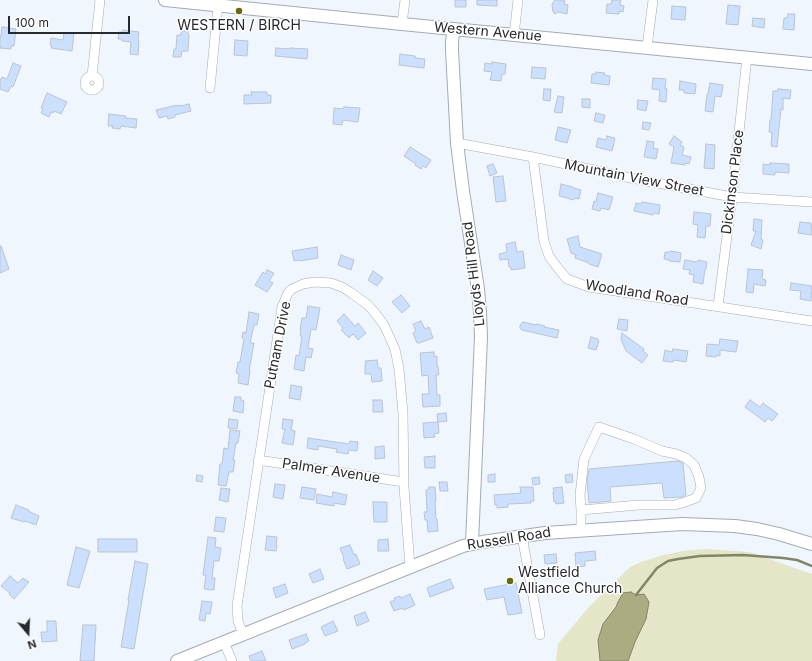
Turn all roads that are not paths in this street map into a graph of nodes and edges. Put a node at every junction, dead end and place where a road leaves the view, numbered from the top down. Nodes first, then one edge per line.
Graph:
1 (100, 0) edge
2 (165, 0) edge
3 (405, 0) edge
4 (518, 0) edge
5 (653, 0) edge
6 (218, 5) junction
7 (402, 24) junction
8 (454, 29) junction
9 (514, 34) junction
10 (647, 47) junction
11 (747, 57) junction
12 (812, 64) edge
13 (92, 76) dead end
14 (210, 88) dead end
15 (457, 143) junction
16 (533, 157) junction
17 (732, 197) junction
18 (812, 202) edge
19 (718, 306) junction
20 (812, 321) edge
21 (258, 460) junction
22 (404, 482) junction
23 (581, 510) junction
24 (581, 530) junction
25 (522, 536) junction
26 (472, 543) junction
27 (812, 544) edge
28 (410, 567) junction
29 (243, 634) junction
30 (540, 635) dead end
31 (224, 642) junction
32 (177, 661) edge
33 (232, 661) edge

1 - 13 street
2 - 6 main road, Western Avenue
3 - 7 street
4 - 9 street
5 - 10 street
6 - 7 main road, Western Avenue
6 - 14 street
7 - 8 main road, Western Avenue
8 - 9 main road, Western Avenue
8 - 15 main road, Lloyds Hill Road
9 - 10 main road, Western Avenue
10 - 11 main road, Western Avenue
11 - 12 main road, Western Avenue
11 - 17 street, Dickinson Place
15 - 16 street, Mountain View Street
15 - 26 main road, Lloyds Hill Road
16 - 17 street, Mountain View Street
16 - 19 street, Woodland Road
17 - 18 street, Mountain View Street
17 - 19 street, Dickinson Place
19 - 20 street, Woodland Road
21 - 22 street, Palmer Avenue
21 - 22 street, Putnam Drive
21 - 29 street, Putnam Drive
22 - 28 street, Putnam Drive
23 - 23 street
23 - 24 street
24 - 25 main road, Russell Road
24 - 27 main road, Russell Road
25 - 26 main road, Russell Road
25 - 30 street
26 - 28 main road, Russell Road
28 - 29 main road, Russell Road
29 - 31 main road, Russell Road
31 - 32 main road, Russell Road
31 - 33 street

